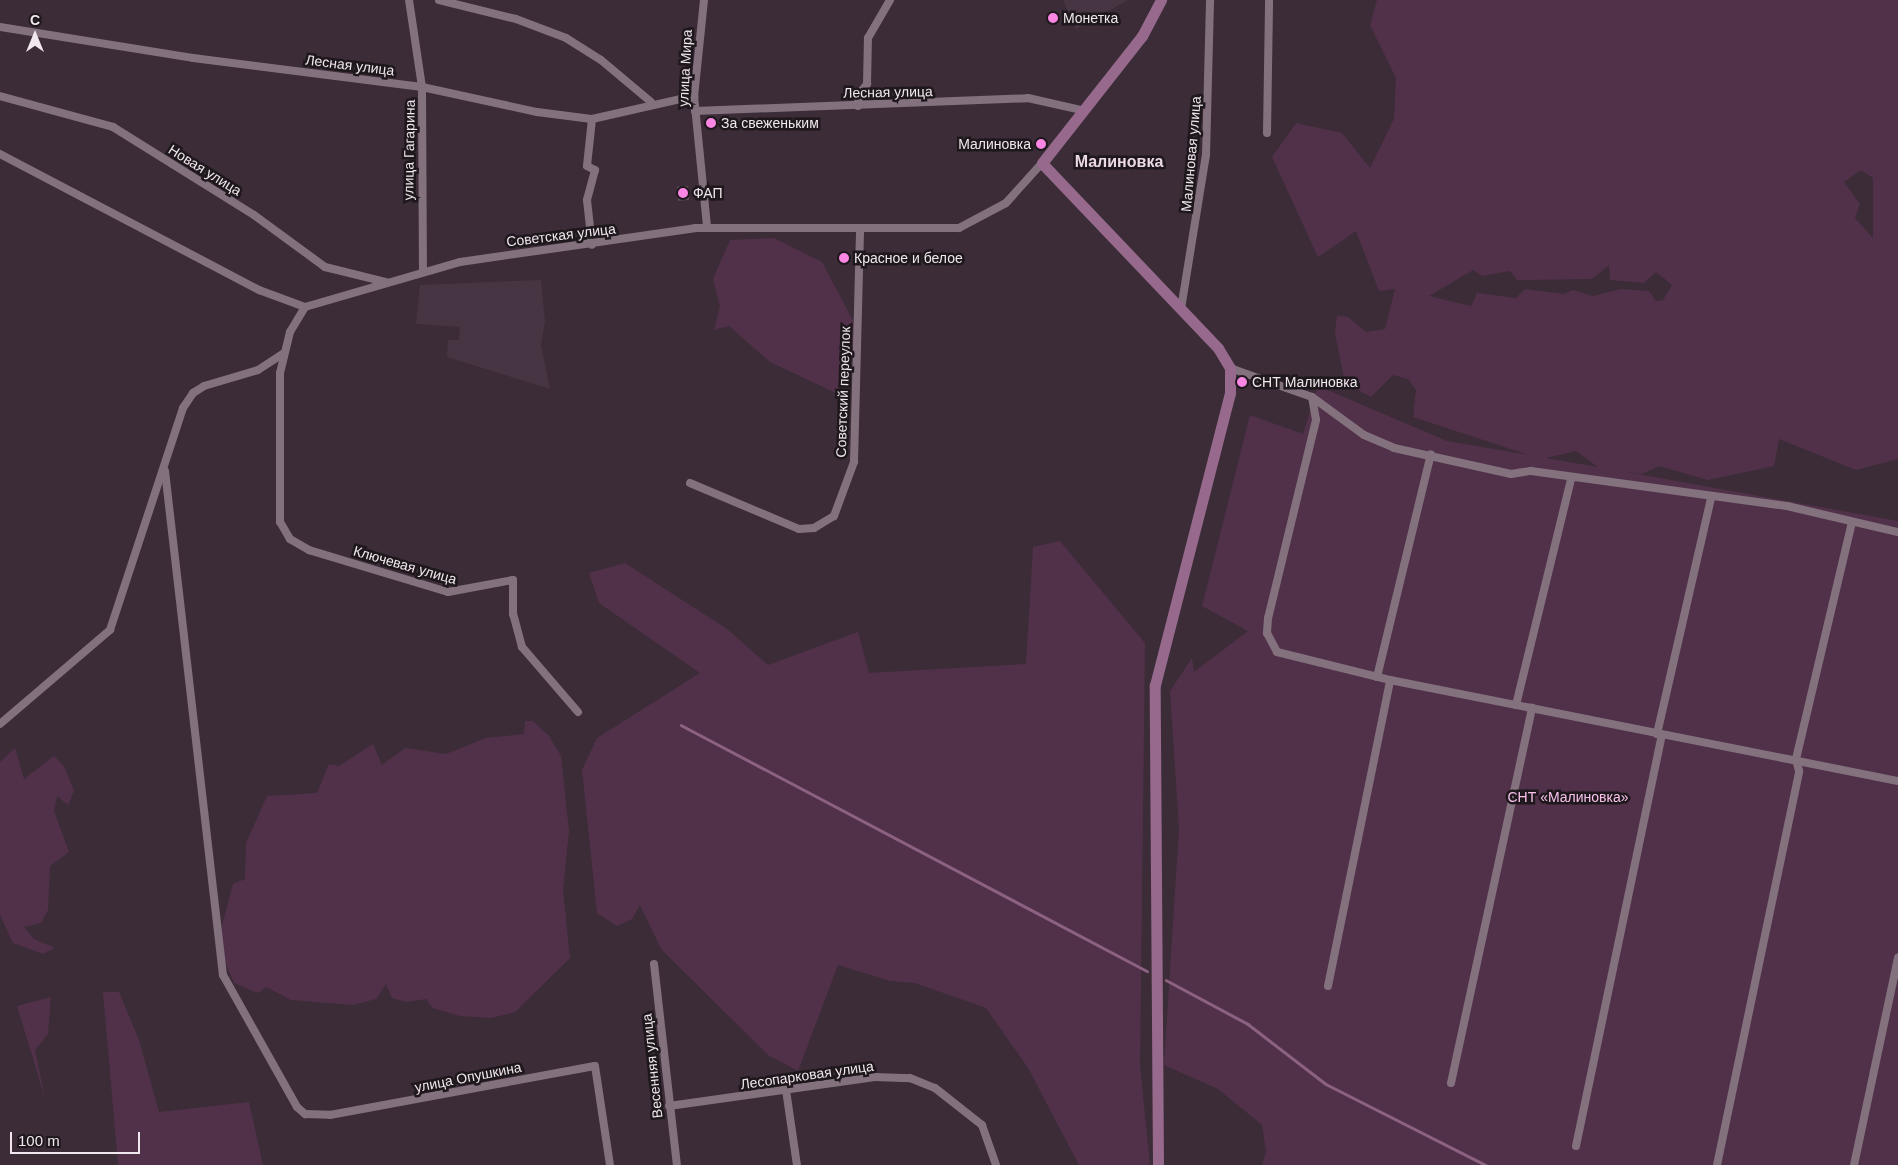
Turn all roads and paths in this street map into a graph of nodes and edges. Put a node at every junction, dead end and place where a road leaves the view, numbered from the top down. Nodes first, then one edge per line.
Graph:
1 (409, 0) edge
2 (439, 0) edge
3 (704, 0) edge
4 (890, 0) edge
5 (1161, 0) edge
6 (1210, 0) edge
7 (1269, 0) edge
8 (0, 27) edge
9 (422, 87) junction
10 (0, 96) edge
11 (694, 96) junction
12 (651, 102) junction
13 (858, 106) junction
14 (1081, 110) junction
15 (695, 111) junction
16 (592, 119) junction
17 (1267, 133) dead end
18 (0, 154) edge
19 (1042, 163) junction
20 (707, 227) junction
21 (860, 229) junction
22 (592, 245) junction
23 (423, 271) junction
24 (388, 282) junction
25 (305, 307) junction
26 (1181, 309) junction
27 (284, 354) junction
28 (1230, 368) junction
29 (1312, 397) junction
30 (1431, 454) junction
31 (165, 470) junction
32 (1571, 478) junction
33 (690, 483) dead end
34 (1712, 499) junction
35 (1852, 523) junction
36 (1898, 532) edge
37 (1377, 677) junction
38 (1390, 680) junction
39 (1516, 705) junction
40 (1532, 708) junction
41 (578, 712) dead end
42 (0, 724) edge
43 (1659, 735) junction
44 (1796, 759) junction
45 (1898, 781) edge
46 (1898, 958) edge
47 (654, 964) dead end
48 (1328, 986) dead end
49 (1451, 1083) dead end
50 (786, 1090) junction
51 (669, 1106) junction
52 (1576, 1146) dead end
53 (610, 1165) edge
54 (677, 1165) edge
55 (797, 1165) edge
56 (996, 1165) edge
57 (1158, 1165) edge
58 (1717, 1165) edge
59 (1854, 1165) edge

1 - 9 street, улица Гагарина
2 - 12 street
3 - 11 street, улица Мира
4 - 13 street
5 - 14 street
6 - 26 street, Малиновая улица
7 - 17 street
8 - 9 street, Лесная улица
9 - 16 street, Лесная улица
9 - 23 street, улица Гагарина
10 - 24 street, Новая улица
11 - 12 street, Лесная улица
11 - 15 street, улица Мира
12 - 16 street, Лесная улица
13 - 14 street, Лесная улица
13 - 15 street, Лесная улица
14 - 19 street
15 - 20 street, улица Мира
16 - 22 street
18 - 25 street
19 - 21 street, Советская улица
19 - 26 street
20 - 21 street, Советская улица
20 - 22 street, Советская улица
21 - 33 street, Советский переулок
22 - 23 street, Советская улица
23 - 24 street, Советская улица
24 - 25 street, Советская улица
25 - 27 street
26 - 28 street
27 - 31 street
27 - 41 street, Ключевая улица
28 - 29 street
28 - 57 street
29 - 30 street
29 - 37 street
30 - 32 street
30 - 37 street
31 - 42 street
31 - 53 street, улица Опушкина
32 - 34 street
32 - 39 street
34 - 35 street
34 - 43 street
35 - 36 street
35 - 44 street
37 - 38 street
38 - 39 street
38 - 48 street
39 - 40 street
40 - 43 street
40 - 49 street
43 - 44 street
43 - 52 street
44 - 45 street
44 - 58 street
46 - 59 street
47 - 51 street, Весенняя улица
50 - 51 street, Лесопарковая улица
50 - 55 street
50 - 56 street, Лесопарковая улица
51 - 54 street, Весенняя улица

